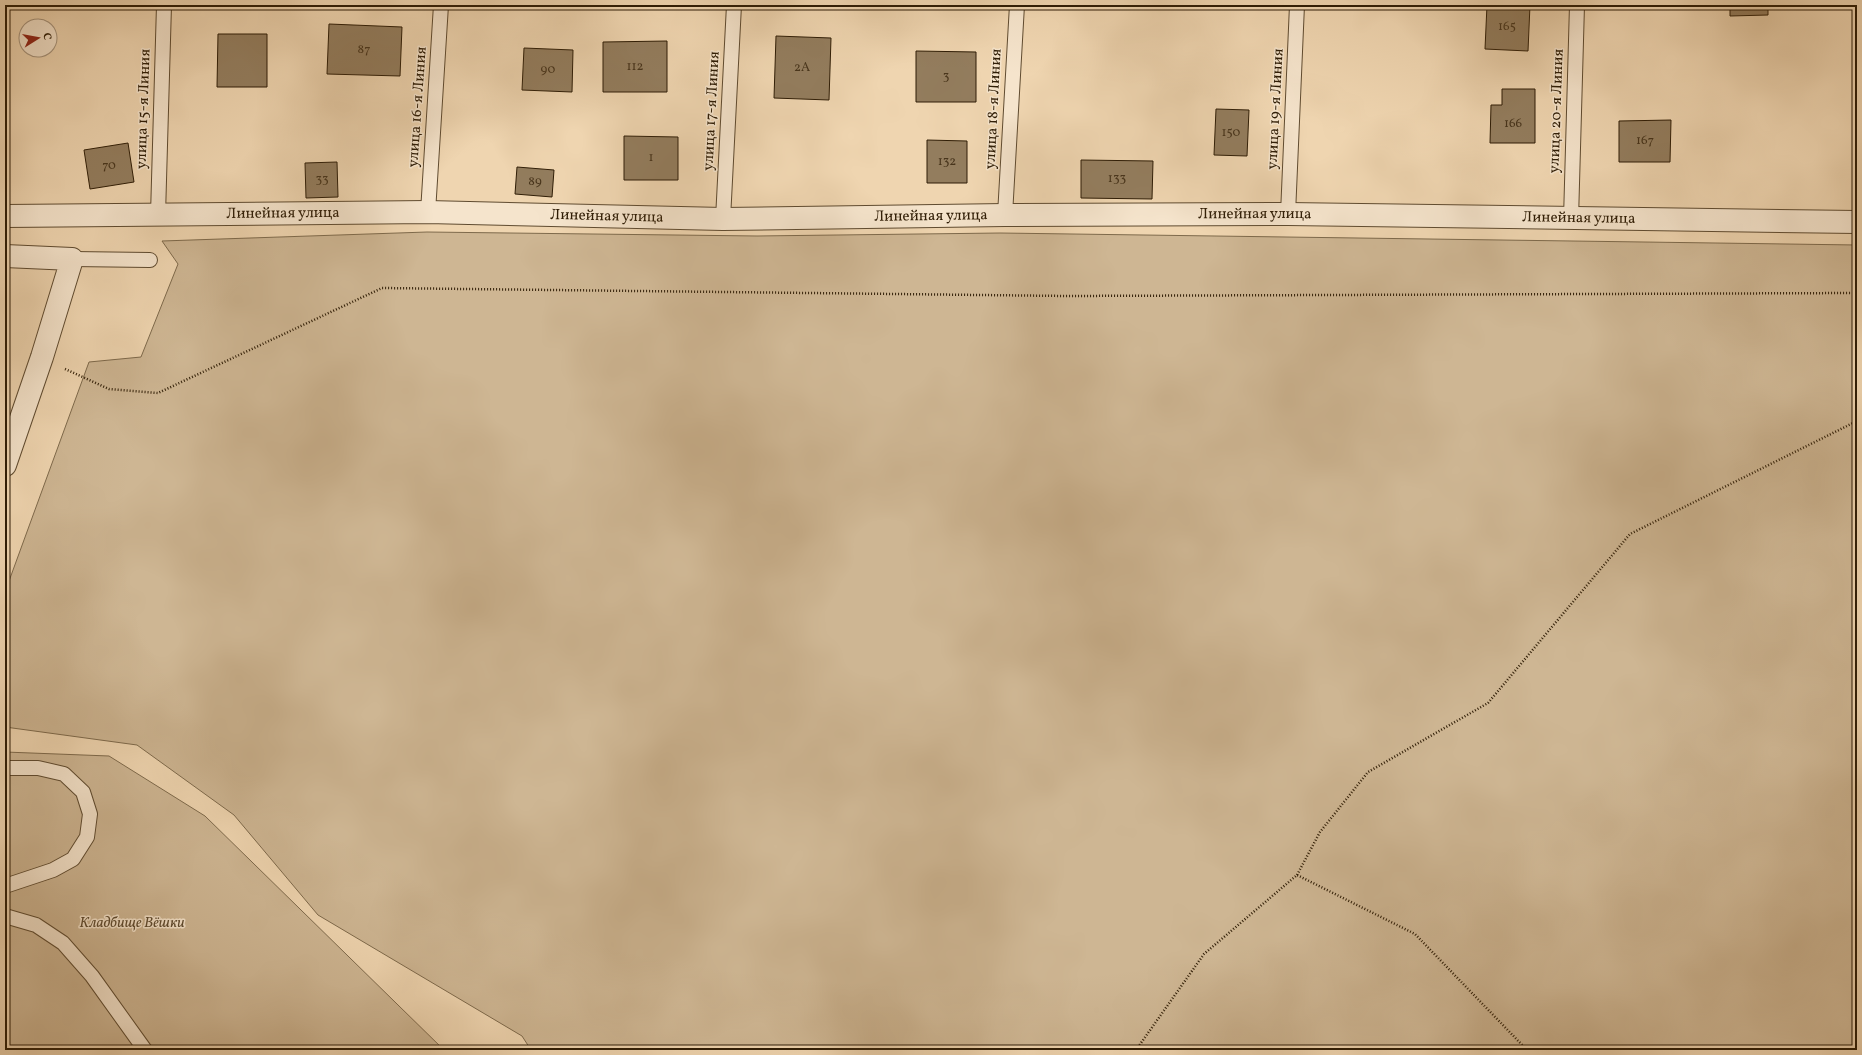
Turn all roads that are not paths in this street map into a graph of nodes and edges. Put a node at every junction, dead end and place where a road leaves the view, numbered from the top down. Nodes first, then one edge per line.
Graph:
1 (164, 5) edge
2 (441, 5) edge
3 (734, 5) edge
4 (1017, 5) edge
5 (1297, 5) edge
6 (1577, 5) edge
7 (428, 212) junction
8 (1288, 214) junction
9 (158, 215) junction
10 (1005, 215) junction
11 (5, 216) edge
12 (723, 219) junction
13 (1571, 219) junction
14 (1857, 222) edge
15 (5, 256) edge
16 (72, 259) junction
17 (150, 260) dead end
18 (5, 465) edge
19 (5, 768) edge
20 (5, 886) edge
21 (5, 916) edge
22 (145, 1050) edge

1 - 9 lane, улица 15-я Линия
2 - 7 lane, улица 16-я Линия
3 - 12 lane, улица 17-я Линия
4 - 10 lane, улица 18-я Линия
5 - 8 lane, улица 19-я Линия
6 - 13 lane, улица 20-я Линия
7 - 9 street, Линейная улица
7 - 12 street, Линейная улица
8 - 10 street, Линейная улица
8 - 13 street, Линейная улица
9 - 11 street, Линейная улица
10 - 12 street, Линейная улица
13 - 14 street, Линейная улица
15 - 16 street
16 - 17 lane
16 - 18 street
19 - 20 lane
21 - 22 lane

